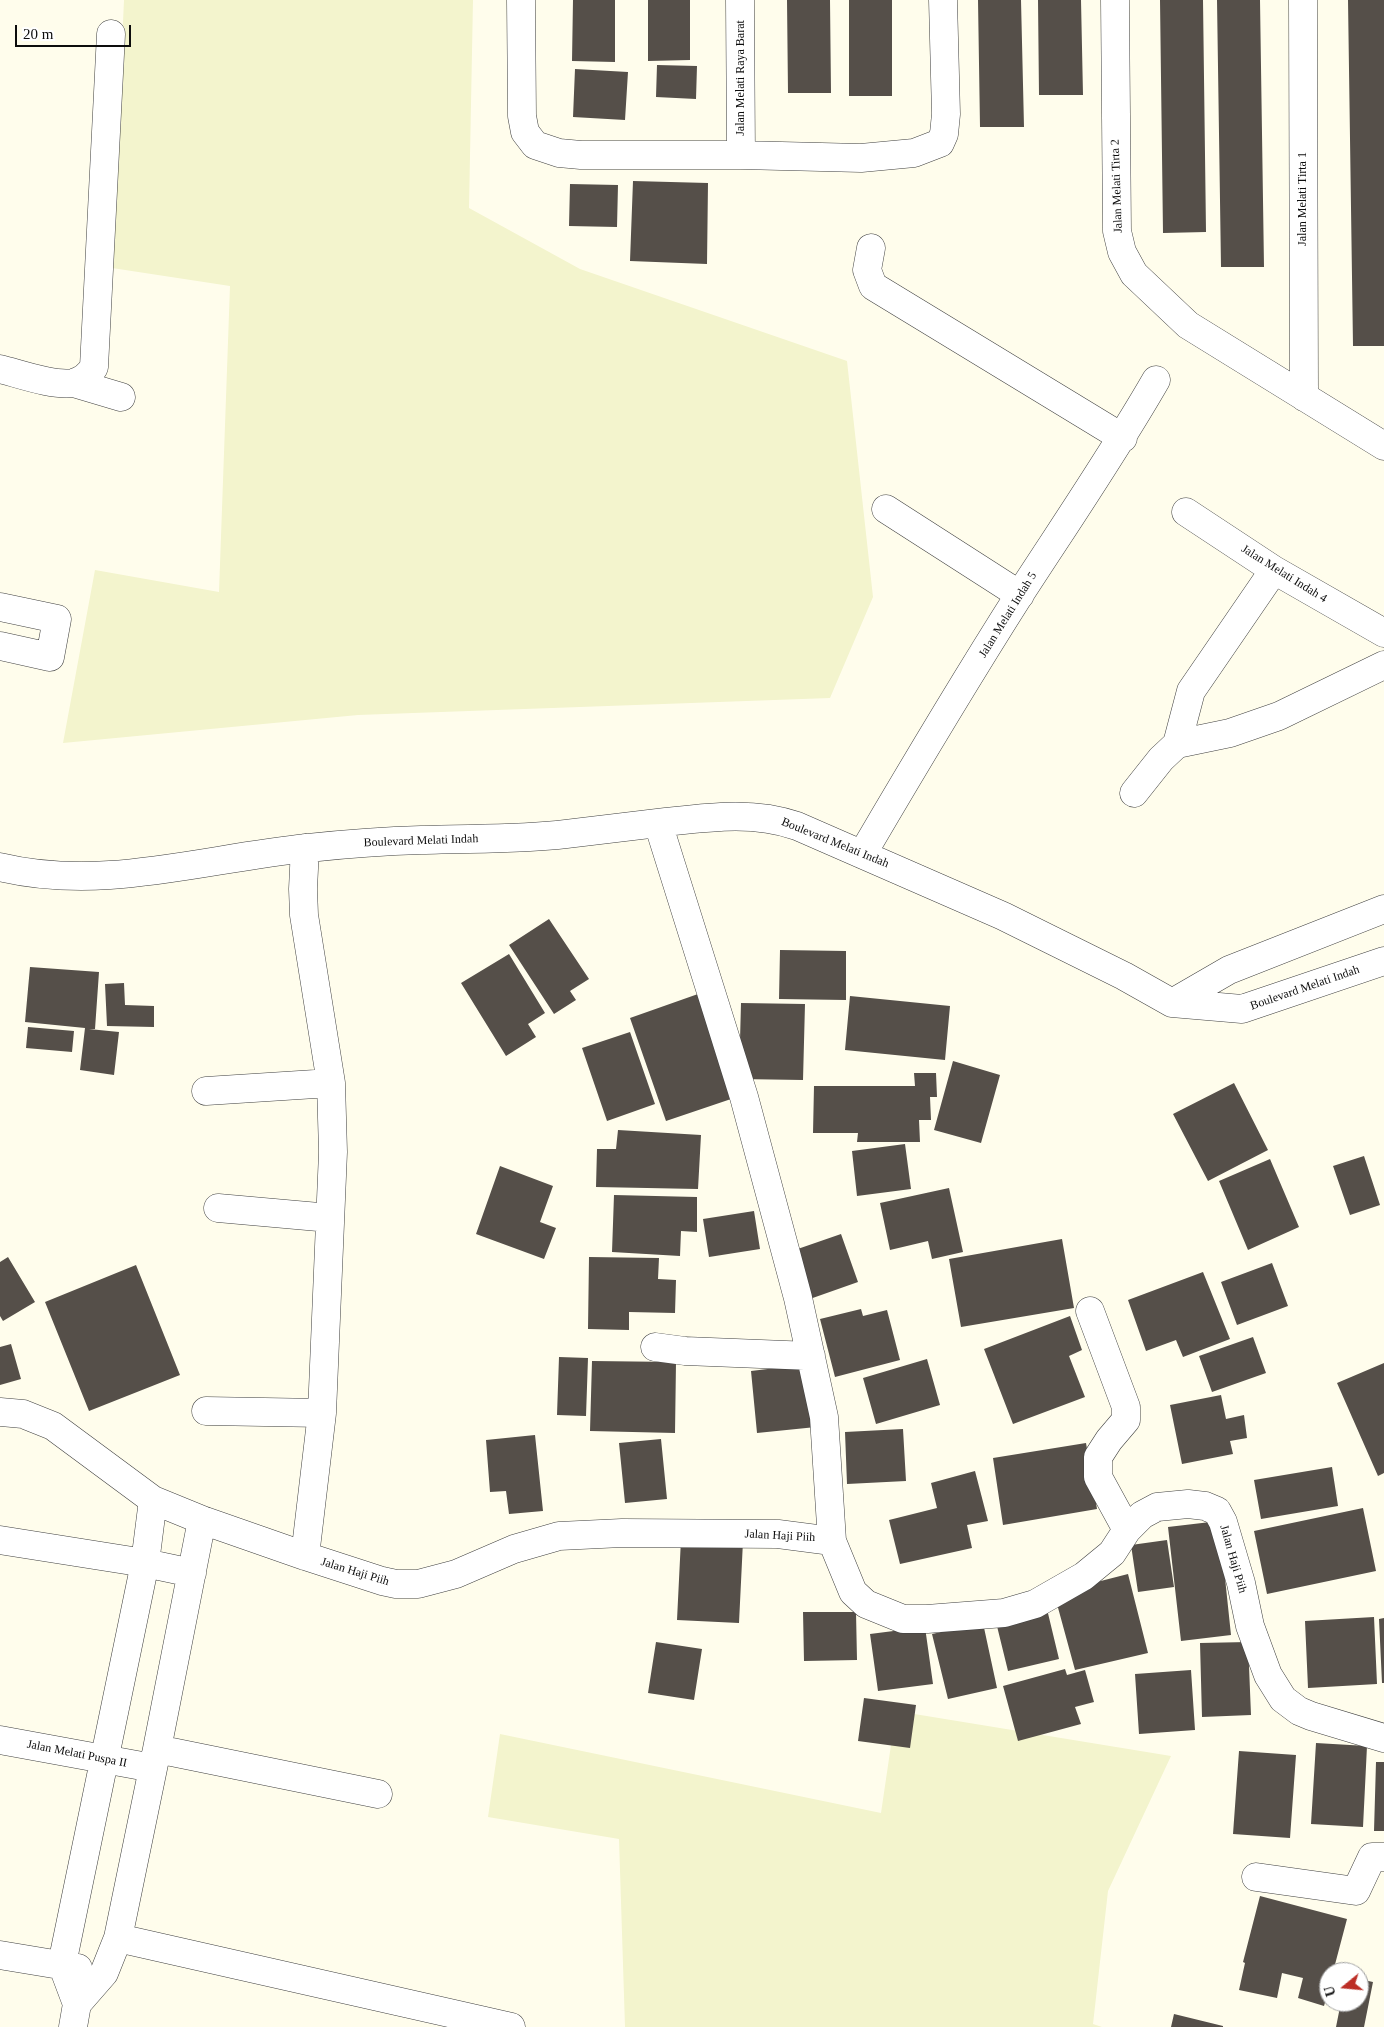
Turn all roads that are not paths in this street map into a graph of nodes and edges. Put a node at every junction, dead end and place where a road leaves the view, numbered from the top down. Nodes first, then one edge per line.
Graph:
1 (521, 0) edge
2 (740, 0) edge
3 (943, 0) edge
4 (1115, 0) edge
5 (1303, 0) edge
6 (111, 34) dead end
7 (741, 155) junction
8 (871, 248) dead end
9 (0, 369) edge
10 (1156, 380) dead end
11 (74, 383) junction
12 (121, 397) dead end
13 (1304, 398) junction
14 (1123, 438) junction
15 (1384, 446) edge
16 (886, 509) dead end
17 (1186, 512) dead end
18 (1274, 570) junction
19 (1020, 595) junction
20 (0, 607) edge
21 (1384, 633) edge
22 (0, 646) edge
23 (1384, 665) edge
24 (1177, 744) junction
25 (1134, 793) dead end
26 (658, 823) junction
27 (305, 848) junction
28 (862, 853) junction
29 (0, 867) edge
30 (1384, 909) edge
31 (1384, 961) edge
32 (1172, 1003) junction
33 (331, 1083) junction
34 (206, 1091) dead end
35 (218, 1208) dead end
36 (330, 1218) junction
37 (1090, 1311) dead end
38 (655, 1347) dead end
39 (811, 1356) junction
40 (206, 1411) dead end
41 (0, 1412) edge
42 (322, 1413) junction
43 (153, 1500) junction
44 (202, 1520) junction
45 (1127, 1530) junction
46 (0, 1540) edge
47 (832, 1541) junction
48 (305, 1556) junction
49 (145, 1563) junction
50 (192, 1573) junction
51 (1384, 1738) edge
52 (0, 1740) edge
53 (155, 1758) junction
54 (105, 1760) junction
55 (378, 1794) dead end
56 (1384, 1857) edge
57 (1256, 1876) dead end
58 (118, 1938) junction
59 (0, 1955) edge
60 (62, 1964) junction
61 (104, 1973) junction
62 (75, 2016) edge
63 (511, 2027) edge

1 - 7 street
2 - 7 street, Jalan Melati Raya Barat
3 - 7 street
4 - 13 street, Jalan Melati Tirta 2
5 - 13 street, Jalan Melati Tirta 1
6 - 11 street
8 - 14 street
9 - 11 street
10 - 14 street, Jalan Melati Indah 5
11 - 12 street
13 - 15 street, Jalan Melati Tirta 2
14 - 19 street, Jalan Melati Indah 5
16 - 19 street
17 - 18 street, Jalan Melati Indah 4
18 - 21 street, Jalan Melati Indah 4
18 - 24 street
19 - 28 street, Jalan Melati Indah 5
20 - 22 street
23 - 24 street
24 - 25 street
26 - 27 street, Boulevard Melati Indah
26 - 28 street, Boulevard Melati Indah
26 - 39 street
27 - 29 street, Boulevard Melati Indah
27 - 33 street
28 - 32 street, Boulevard Melati Indah
30 - 32 street
31 - 32 street, Boulevard Melati Indah
33 - 34 street
33 - 36 street
35 - 36 street
36 - 42 street
37 - 45 street
38 - 39 street
39 - 47 street
40 - 42 street
41 - 43 street, Jalan Haji Piih
42 - 48 street
43 - 44 street, Jalan Haji Piih
43 - 49 street
44 - 48 street, Jalan Haji Piih
44 - 50 street
45 - 47 street, Jalan Haji Piih
45 - 51 street, Jalan Haji Piih
46 - 49 street
47 - 48 street, Jalan Haji Piih
49 - 50 street
49 - 54 street
50 - 53 street
52 - 54 street, Jalan Melati Puspa II
53 - 54 street, Jalan Melati Puspa II
53 - 55 street, Jalan Melati Puspa II
53 - 58 street
54 - 60 street
56 - 57 street
58 - 61 street
58 - 63 street
59 - 60 street
60 - 61 street
60 - 62 street
61 - 62 street

